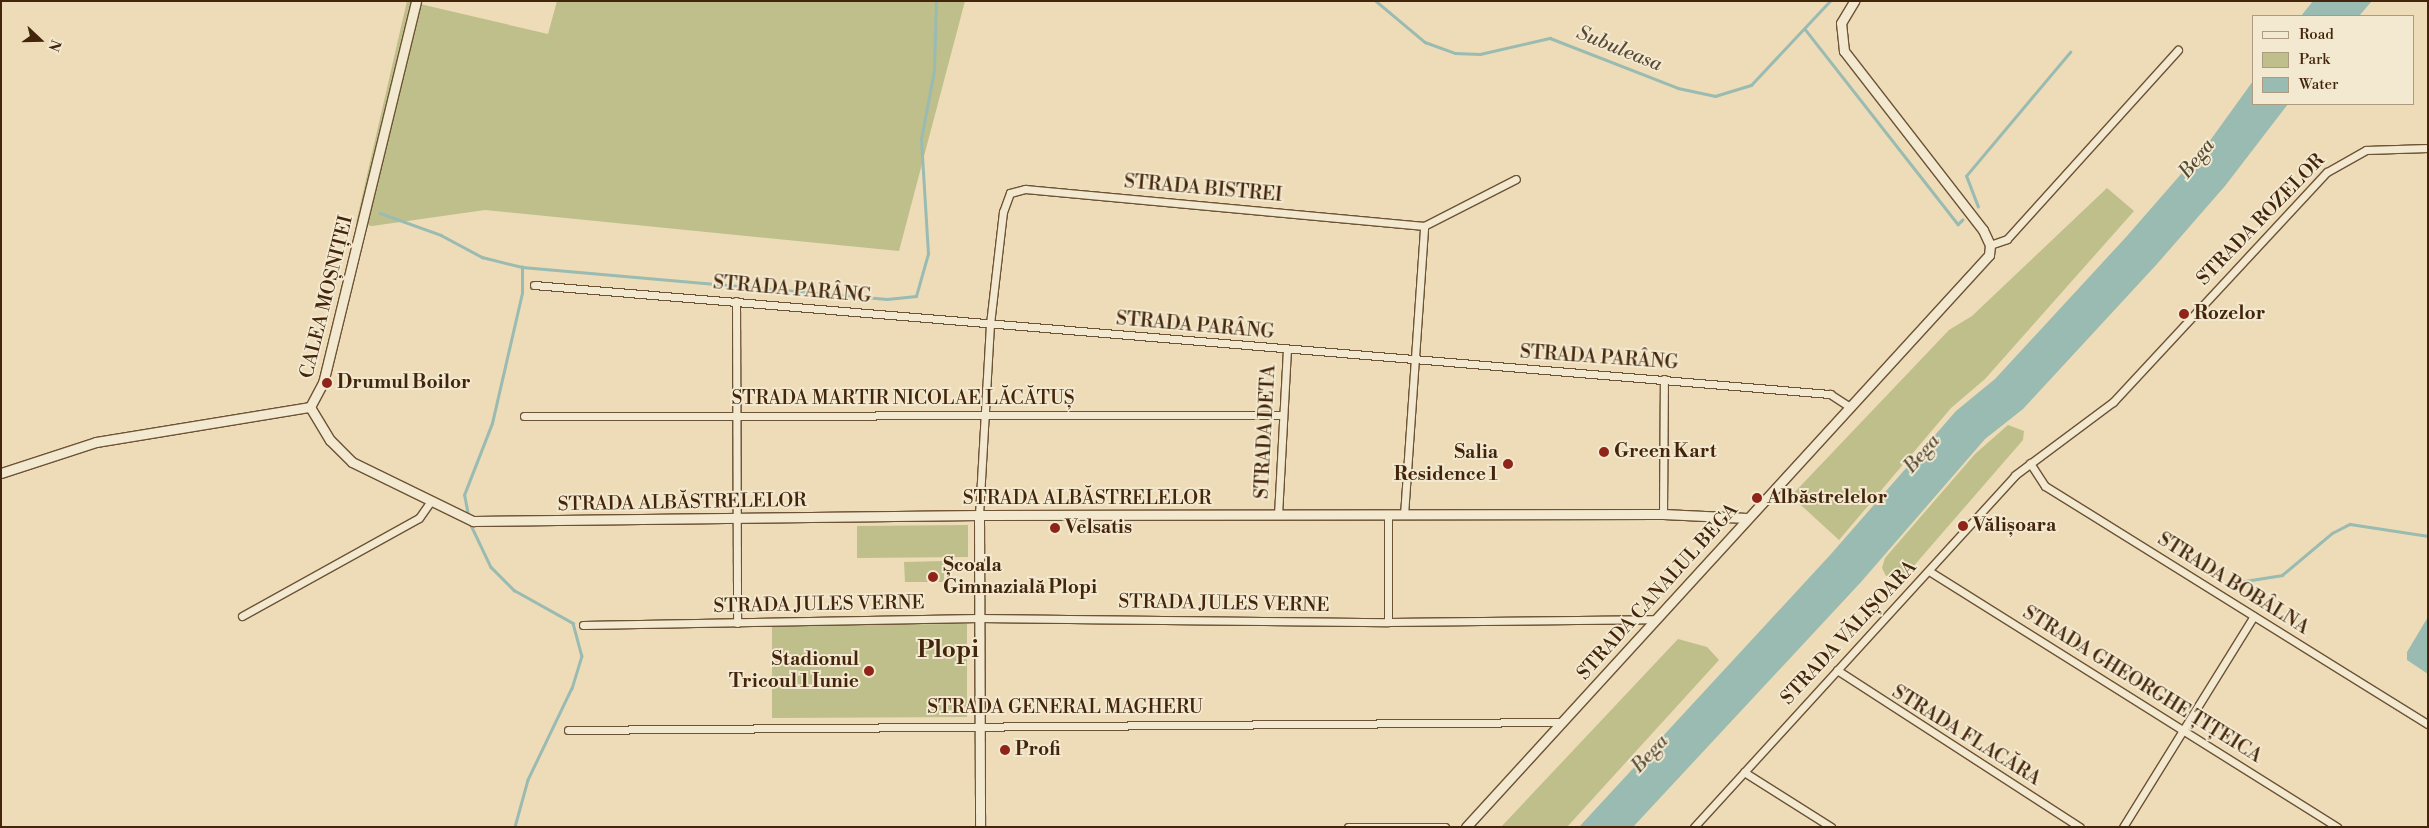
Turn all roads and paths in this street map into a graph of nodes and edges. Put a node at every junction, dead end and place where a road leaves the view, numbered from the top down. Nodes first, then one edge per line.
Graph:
1 (416, 1) edge
2 (1854, 1) edge
3 (2178, 50) dead end
4 (2428, 148) edge
5 (1516, 179) dead end
6 (1424, 226) junction
7 (1990, 245) junction
8 (534, 285) dead end
9 (736, 301) junction
10 (990, 324) junction
11 (1287, 350) junction
12 (1413, 360) junction
13 (1664, 379) junction
14 (310, 407) junction
15 (1850, 407) junction
16 (985, 414) junction
17 (1282, 415) junction
18 (524, 416) dead end
19 (734, 416) junction
20 (2030, 463) junction
21 (1, 473) edge
22 (431, 501) junction
23 (1663, 514) junction
24 (979, 515) junction
25 (1278, 515) junction
26 (1388, 515) junction
27 (1404, 515) junction
28 (735, 518) junction
29 (1747, 518) junction
30 (1929, 571) junction
31 (242, 616) dead end
32 (2254, 616) junction
33 (979, 618) junction
34 (1655, 619) junction
35 (1388, 622) junction
36 (738, 623) junction
37 (583, 626) dead end
38 (1837, 670) junction
39 (1561, 722) junction
40 (979, 724) junction
41 (2428, 724) edge
42 (568, 730) dead end
43 (2183, 730) junction
44 (1744, 772) junction
45 (980, 827) edge
46 (1348, 827) edge
47 (1445, 827) edge
48 (1466, 827) edge
49 (1694, 827) edge
50 (1831, 827) edge
51 (2080, 827) edge
52 (2123, 827) edge
53 (2337, 827) edge

1 - 14 street, CALEA MOȘNIȚEI
2 - 7 street
3 - 7 street
4 - 20 street, STRADA ROZELOR
5 - 6 street
6 - 10 street, STRADA BISTREI
6 - 12 street
7 - 15 street, STRADA CANALUL BEGA
8 - 9 street, STRADA PARÂNG
9 - 10 street, STRADA PARÂNG
9 - 19 street
10 - 11 street, STRADA PARÂNG
10 - 16 street, STRADA BISTREI
11 - 12 street, STRADA PARÂNG
11 - 17 street, STRADA DETA
12 - 13 street, STRADA PARÂNG
12 - 27 street
13 - 15 street, STRADA PARÂNG
13 - 23 street
14 - 21 street, CALEA MOȘNIȚEI
14 - 22 street, STRADA ALBĂSTRELELOR
15 - 29 street, STRADA CANALUL BEGA
16 - 17 street, STRADA MARTIR NICOLAE LĂCĂTUȘ
16 - 19 street, STRADA MARTIR NICOLAE LĂCĂTUȘ
16 - 24 street, STRADA BISTREI
17 - 25 street, STRADA DETA
18 - 19 street, STRADA MARTIR NICOLAE LĂCĂTUȘ
19 - 28 street
20 - 30 street, STRADA VĂLIȘOARA
20 - 32 street, STRADA BOBÂLNA
22 - 28 street, STRADA ALBĂSTRELELOR
22 - 31 street
23 - 27 street, STRADA ALBĂSTRELELOR
23 - 29 street, STRADA ALBĂSTRELELOR
24 - 25 street, STRADA ALBĂSTRELELOR
24 - 28 street, STRADA ALBĂSTRELELOR
24 - 33 street
25 - 26 street, STRADA ALBĂSTRELELOR
26 - 27 street, STRADA ALBĂSTRELELOR
26 - 35 street
28 - 36 street
29 - 34 street, STRADA CANALUL BEGA
30 - 38 street, STRADA VĂLIȘOARA
30 - 43 street, STRADA GHEORGHE ȚIȚEICA
32 - 41 street, STRADA BOBÂLNA
32 - 43 street
33 - 35 street, STRADA JULES VERNE
33 - 36 street, STRADA JULES VERNE
33 - 40 street
34 - 35 street, STRADA JULES VERNE
34 - 39 street, STRADA CANALUL BEGA
36 - 37 street, STRADA JULES VERNE
38 - 44 street, STRADA VĂLIȘOARA
38 - 51 street, STRADA FLACĂRA
39 - 40 street, STRADA GENERAL MAGHERU
39 - 48 street, STRADA CANALUL BEGA
40 - 42 street, STRADA GENERAL MAGHERU
40 - 45 street
43 - 52 street
43 - 53 street, STRADA GHEORGHE ȚIȚEICA
44 - 49 street, STRADA VĂLIȘOARA
44 - 50 street
46 - 47 street

